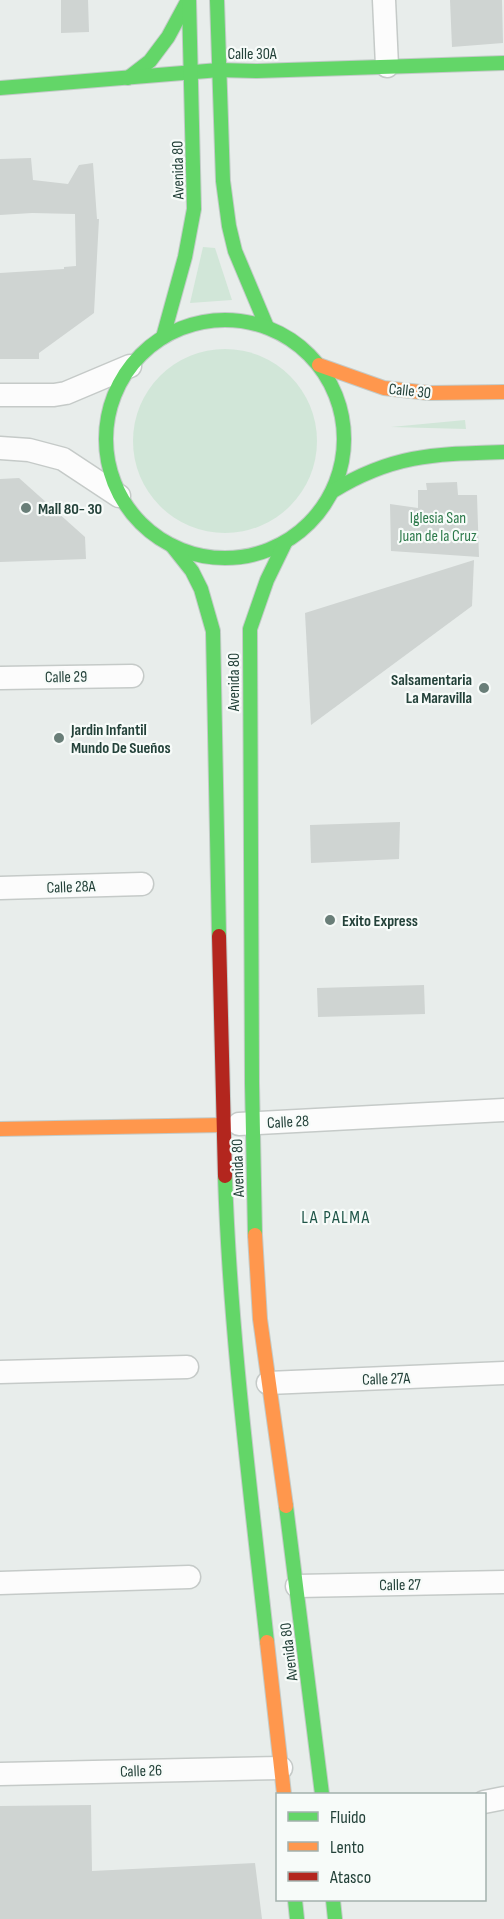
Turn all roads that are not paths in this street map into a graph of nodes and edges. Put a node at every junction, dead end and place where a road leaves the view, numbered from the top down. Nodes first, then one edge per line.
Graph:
1 (188, 0) edge
2 (217, 0) edge
3 (384, 0) edge
4 (504, 63) edge
5 (387, 66) junction
6 (219, 70) junction
7 (190, 72) junction
8 (128, 78) junction
9 (0, 88) edge
10 (267, 327) junction
11 (163, 337) junction
12 (319, 365) junction
13 (130, 366) junction
14 (504, 392) edge
15 (0, 395) edge
16 (0, 448) edge
17 (504, 452) edge
18 (333, 491) junction
19 (119, 496) junction
20 (285, 543) junction
21 (173, 547) junction
22 (132, 675) dead end
23 (0, 678) edge
24 (142, 884) dead end
25 (0, 888) edge
26 (504, 1110) edge
27 (253, 1123) junction
28 (223, 1125) junction
29 (0, 1129) edge
30 (187, 1367) dead end
31 (0, 1372) edge
32 (504, 1374) edge
33 (268, 1383) junction
34 (189, 1577) dead end
35 (504, 1582) edge
36 (0, 1583) edge
37 (297, 1586) junction
38 (281, 1768) junction
39 (0, 1774) edge
40 (284, 1793) edge
41 (322, 1793) edge
42 (504, 1798) edge
43 (486, 1802) edge
44 (295, 1901) edge
45 (333, 1901) edge
46 (297, 1919) edge
47 (335, 1919) edge

1 - 7 main road, Avenida 80
1 - 8 main road
2 - 6 main road
3 - 5 street
4 - 5 main road, Calle 30A
5 - 6 main road, Calle 30A
6 - 7 main road, Calle 30A
6 - 10 main road
7 - 8 main road, Calle 30A
7 - 11 main road, Avenida 80
8 - 9 main road, Calle 30A
10 - 11 main road
10 - 12 main road
11 - 13 main road
12 - 14 main road, Calle 30
12 - 18 main road
13 - 15 street
13 - 19 main road
16 - 19 street
17 - 18 main road
18 - 20 main road
19 - 21 main road
20 - 21 main road
20 - 27 main road, Avenida 80
21 - 28 main road, Avenida 80
22 - 23 street, Calle 29
24 - 25 street, Calle 28A
26 - 27 street, Calle 28
27 - 28 street, Calle 28
27 - 33 main road, Avenida 80
28 - 29 main road, Calle 28
28 - 38 main road, Avenida 80
30 - 31 street
32 - 33 street, Calle 27A
33 - 37 main road, Avenida 80
34 - 36 street
35 - 37 street, Calle 27
37 - 41 main road, Avenida 80
38 - 39 street, Calle 26
38 - 40 main road, Avenida 80
42 - 43 street
44 - 46 main road
45 - 47 main road

